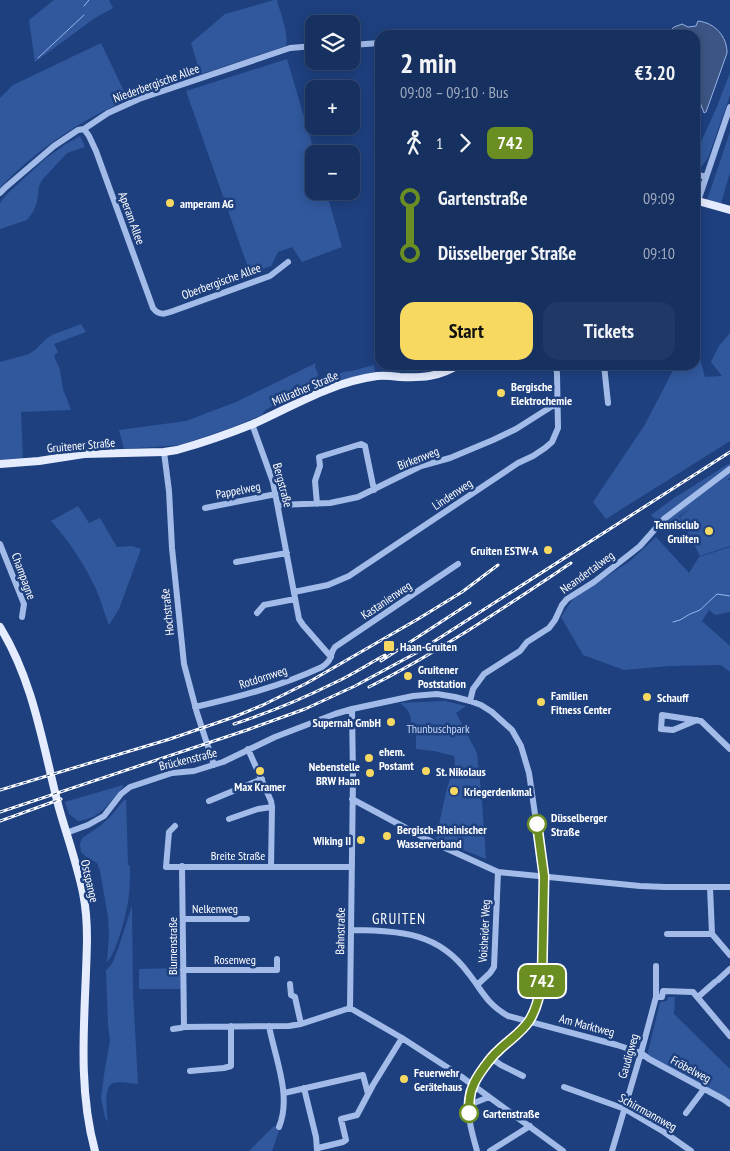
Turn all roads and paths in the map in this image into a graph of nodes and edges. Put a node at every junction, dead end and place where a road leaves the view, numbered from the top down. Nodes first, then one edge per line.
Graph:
1 (375, 43) edge
2 (360, 44) edge
3 (305, 47) edge
4 (730, 107) edge
5 (84, 129) junction
6 (700, 175) edge
7 (706, 177) junction
8 (0, 193) edge
9 (700, 195) edge
10 (700, 202) edge
11 (730, 210) edge
12 (288, 262) dead end
13 (159, 314) joint
14 (450, 370) edge
15 (556, 370) edge
16 (605, 370) edge
17 (557, 403) junction
18 (608, 403) dead end
19 (252, 424) junction
20 (164, 452) junction
21 (0, 464) edge
22 (730, 469) edge
23 (374, 490) junction
24 (276, 494) junction
25 (278, 504) junction
26 (317, 504) junction
27 (205, 508) dead end
28 (0, 544) edge
29 (287, 553) junction
30 (236, 562) dead end
31 (458, 564) dead end
32 (294, 596) junction
33 (257, 613) dead end
34 (22, 617) dead end
35 (0, 626) edge
36 (331, 658) junction
37 (470, 700) junction
38 (352, 709) junction
39 (196, 711) junction
40 (697, 720) junction
41 (248, 749) junction
42 (730, 749) edge
43 (214, 765) junction
44 (262, 779) junction
45 (352, 799) junction
46 (209, 801) dead end
47 (272, 807) junction
48 (229, 819) dead end
49 (175, 826) dead end
50 (66, 833) junction
51 (182, 866) junction
52 (271, 867) junction
53 (352, 867) junction
54 (498, 872) junction
55 (544, 876) junction
56 (710, 887) junction
57 (730, 887) edge
58 (183, 919) junction
59 (247, 919) dead end
60 (351, 930) junction
61 (667, 934) dead end
62 (712, 934) junction
63 (730, 955) edge
64 (277, 959) dead end
65 (656, 966) dead end
66 (730, 969) edge
67 (183, 970) junction
68 (290, 984) dead end
69 (477, 985) junction
70 (658, 993) junction
71 (698, 997) junction
72 (350, 1008) junction
73 (529, 1022) junction
74 (300, 1024) junction
75 (231, 1026) junction
76 (268, 1026) junction
77 (184, 1027) junction
78 (173, 1029) dead end
79 (730, 1036) edge
80 (402, 1038) junction
81 (641, 1053) junction
82 (491, 1058) junction
83 (190, 1071) dead end
84 (523, 1076) dead end
85 (473, 1085) junction
86 (564, 1087) dead end
87 (304, 1088) junction
88 (704, 1089) junction
89 (284, 1093) junction
90 (368, 1094) junction
91 (489, 1097) junction
92 (730, 1104) edge
93 (469, 1105) junction
94 (625, 1109) junction
95 (686, 1113) dead end
96 (530, 1126) junction
97 (279, 1127) dead end
98 (318, 1150) edge
99 (95, 1151) edge
100 (476, 1151) edge
101 (490, 1151) edge
102 (564, 1151) edge
103 (612, 1151) edge
104 (691, 1151) edge

1 - 2 street
3 - 5 street, Niederbergische Allee
4 - 7 street
5 - 8 street, Niederbergische Allee
5 - 13 street, Aperam Allee
6 - 7 street
7 - 9 street
10 - 11 main road
12 - 13 street, Oberbergische Allee
14 - 19 main road, Millrather Straße
15 - 17 street, Lindenweg
16 - 18 street
17 - 23 street, Birkenweg
17 - 32 street, Lindenweg
19 - 20 main road, Millrather Straße
19 - 24 street, Bergstraße
20 - 21 main road, Gruitener Straße
20 - 39 street, Hochstraße
22 - 37 street, Neandertalweg
23 - 26 street, Birkenweg
23 - 26 street
24 - 25 street, Bergstraße
24 - 27 street, Pappelweg
25 - 26 street, Birkenweg
25 - 29 street, Bergstraße
28 - 34 street, Champagne
29 - 30 street
29 - 32 street, Bergstraße
31 - 36 street, Kastanienweg
32 - 33 street
32 - 36 street, Bergstraße
35 - 50 main road, Ostspange
36 - 39 street, Rotdornweg
37 - 38 street, Brückenstraße
37 - 55 street, Brückenstraße
38 - 41 street, Brückenstraße
38 - 45 street, Bahnstraße
39 - 43 street, Hochstraße
40 - 40 street
40 - 42 street
41 - 43 street, Brückenstraße
41 - 44 street
43 - 50 street, Brückenstraße
44 - 46 street
44 - 47 street
45 - 53 street, Bahnstraße
45 - 54 street
47 - 48 street
47 - 52 street
49 - 51 street, Breite Straße
50 - 99 main road, Ostspange
51 - 52 street, Breite Straße
51 - 58 street, Blumenstraße
52 - 53 street, Breite Straße
53 - 60 street, Bahnstraße
54 - 55 street
54 - 69 street, Voisheider Weg
55 - 56 street
55 - 73 street, Brückenstraße
56 - 57 street
56 - 62 street
58 - 59 street, Nelkenweg
58 - 67 street, Blumenstraße
60 - 69 street, Am Marktweg
60 - 72 street, Bahnstraße
61 - 62 street
62 - 63 street
64 - 67 street, Rosenweg
65 - 70 street, Gaudigweg
66 - 71 street
67 - 77 street, Blumenstraße
68 - 74 street
69 - 73 street, Am Marktweg
70 - 71 street
70 - 81 street, Gaudigweg
71 - 79 street
72 - 74 street
72 - 80 street
73 - 81 street, Am Marktweg
73 - 82 street
74 - 76 street
75 - 76 street
75 - 77 street
75 - 83 street
76 - 89 street
77 - 78 street
80 - 85 street
80 - 90 street
81 - 88 street, Fröbelweg
81 - 94 street, Gaudigweg
82 - 84 street
82 - 85 street
85 - 91 street
85 - 93 street
86 - 94 street, Schirrmannweg
87 - 89 street
87 - 90 street
87 - 98 street
88 - 92 street, Fröbelweg
88 - 95 street
89 - 97 street
90 - 98 street
91 - 93 street
91 - 96 street
93 - 100 street
94 - 103 street, Gaudigweg
94 - 104 street, Schirrmannweg
96 - 101 street
96 - 102 street

